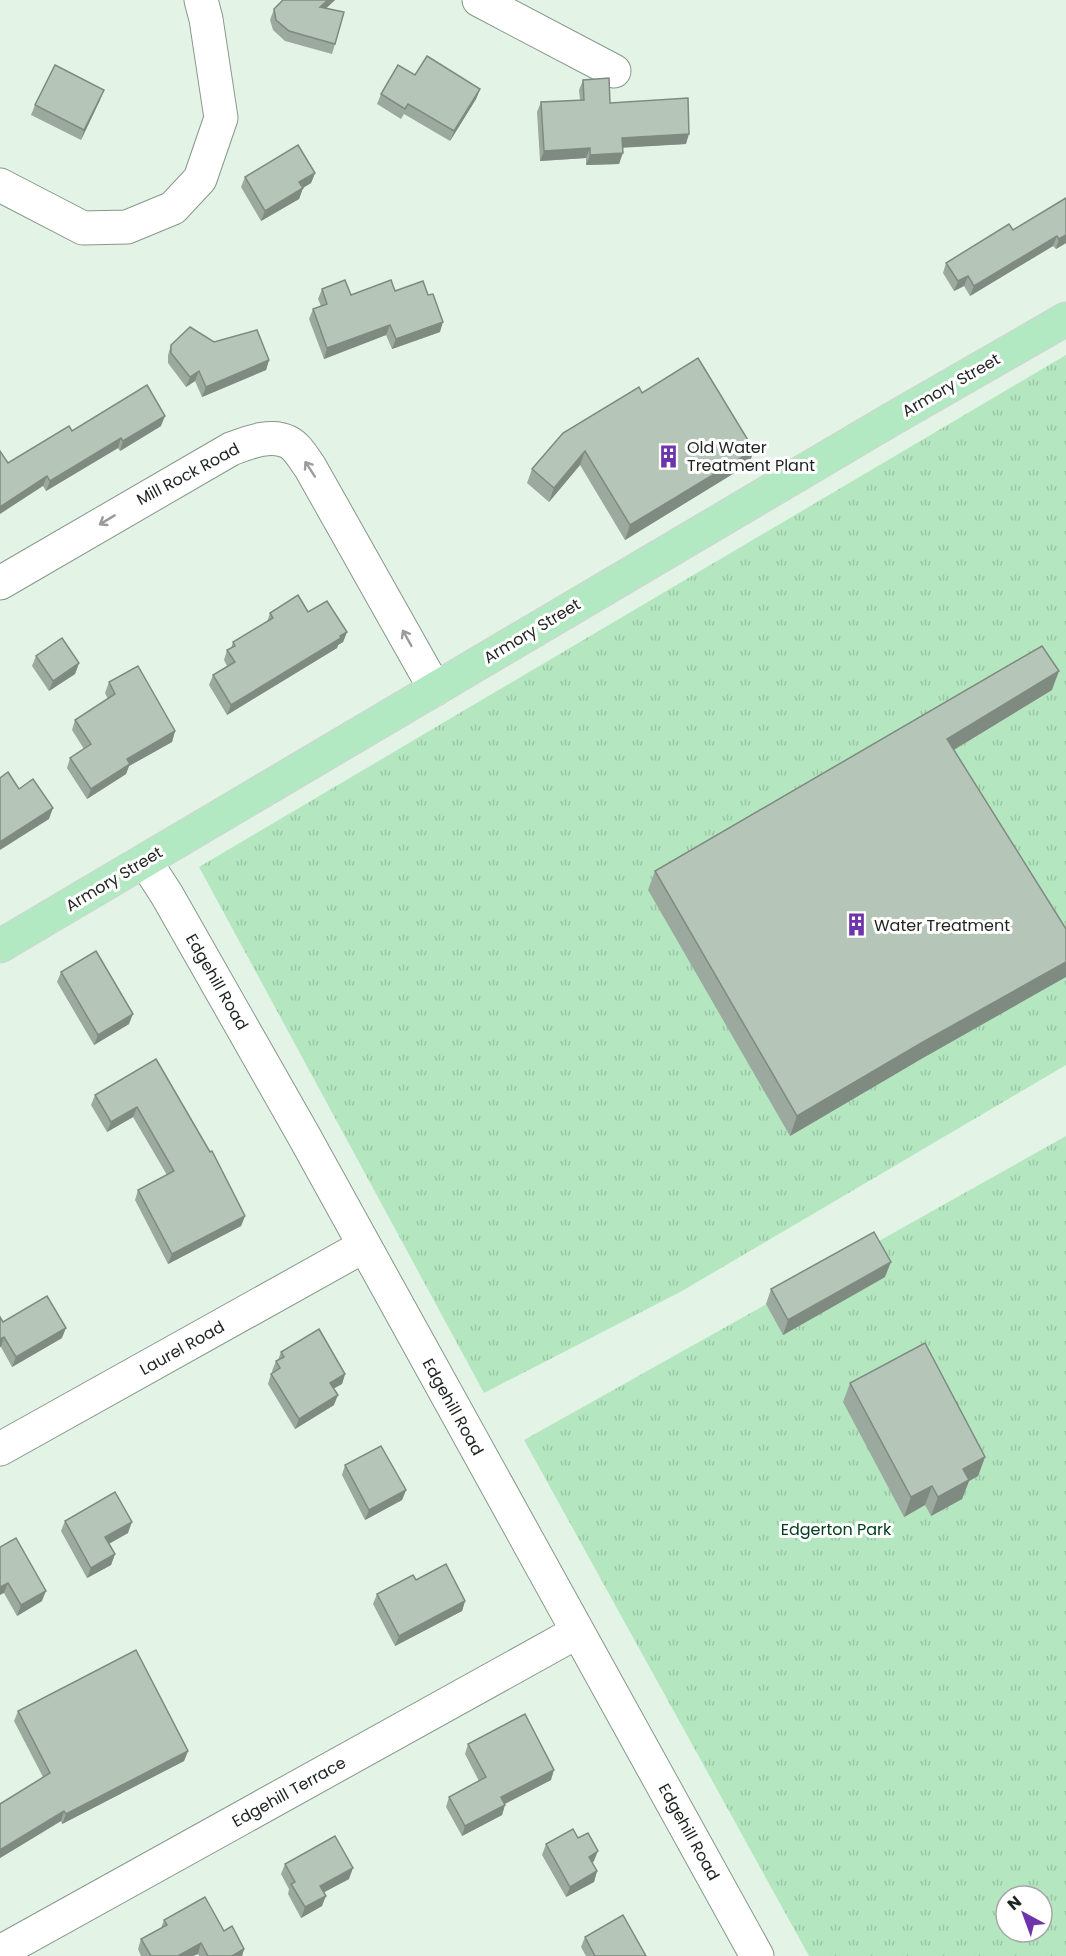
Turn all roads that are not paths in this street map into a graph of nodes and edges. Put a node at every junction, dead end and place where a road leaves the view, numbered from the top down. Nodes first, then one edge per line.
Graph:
1 (201, 0) edge
2 (479, 0) edge
3 (614, 71) dead end
4 (0, 185) edge
5 (1066, 319) edge
6 (0, 583) edge
7 (435, 689) junction
8 (145, 861) junction
9 (0, 946) edge
10 (364, 1246) junction
11 (0, 1449) edge
12 (577, 1632) junction
13 (0, 1952) edge
14 (758, 1956) edge

1 - 4 street
2 - 3 street
5 - 7 main road, Armory Street
7 -> 6 street, Mill Rock Road
7 - 8 main road, Armory Street
8 - 9 main road, Armory Street
8 - 10 street, Edgehill Road
10 - 11 street, Laurel Road
10 - 12 street, Edgehill Road
12 - 13 street, Edgehill Terrace
12 - 14 street, Edgehill Road

